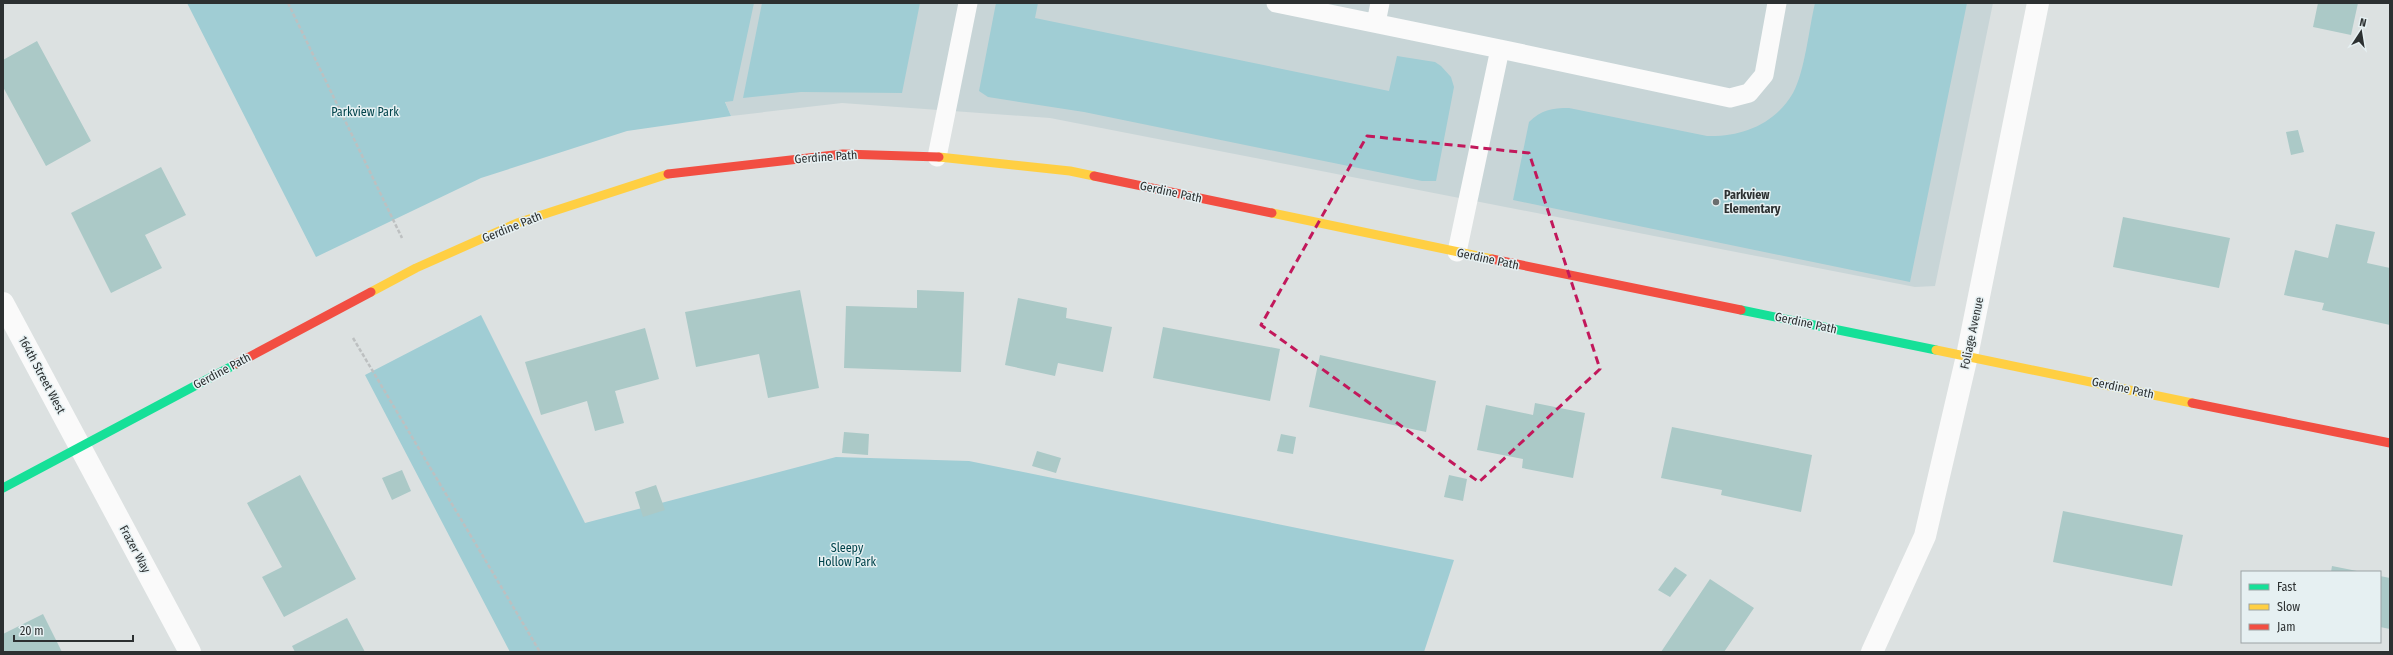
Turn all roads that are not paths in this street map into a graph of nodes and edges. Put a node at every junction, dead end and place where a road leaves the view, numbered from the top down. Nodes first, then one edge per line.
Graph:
1 (968, 3) edge
2 (1276, 3) edge
3 (1380, 3) edge
4 (1777, 3) edge
5 (2038, 3) edge
6 (1376, 23) junction
7 (1500, 49) junction
8 (937, 157) junction
9 (1457, 252) junction
10 (3, 303) edge
11 (1967, 356) junction
12 (2390, 443) edge
13 (81, 447) junction
14 (3, 488) edge
15 (190, 652) edge
16 (1872, 652) edge

1 - 8 lane
2 - 6 lane
3 - 6 lane
4 - 7 lane
5 - 11 street, Foliage Avenue
6 - 7 lane
7 - 9 lane
8 - 9 street, Gerdine Path
8 - 13 street, Gerdine Path
9 - 11 street, Gerdine Path
10 - 13 street, 164th Street West
11 - 12 street, Gerdine Path
11 - 16 street, Foliage Avenue
13 - 14 street, Gerdine Path
13 - 15 street, Frazer Way

